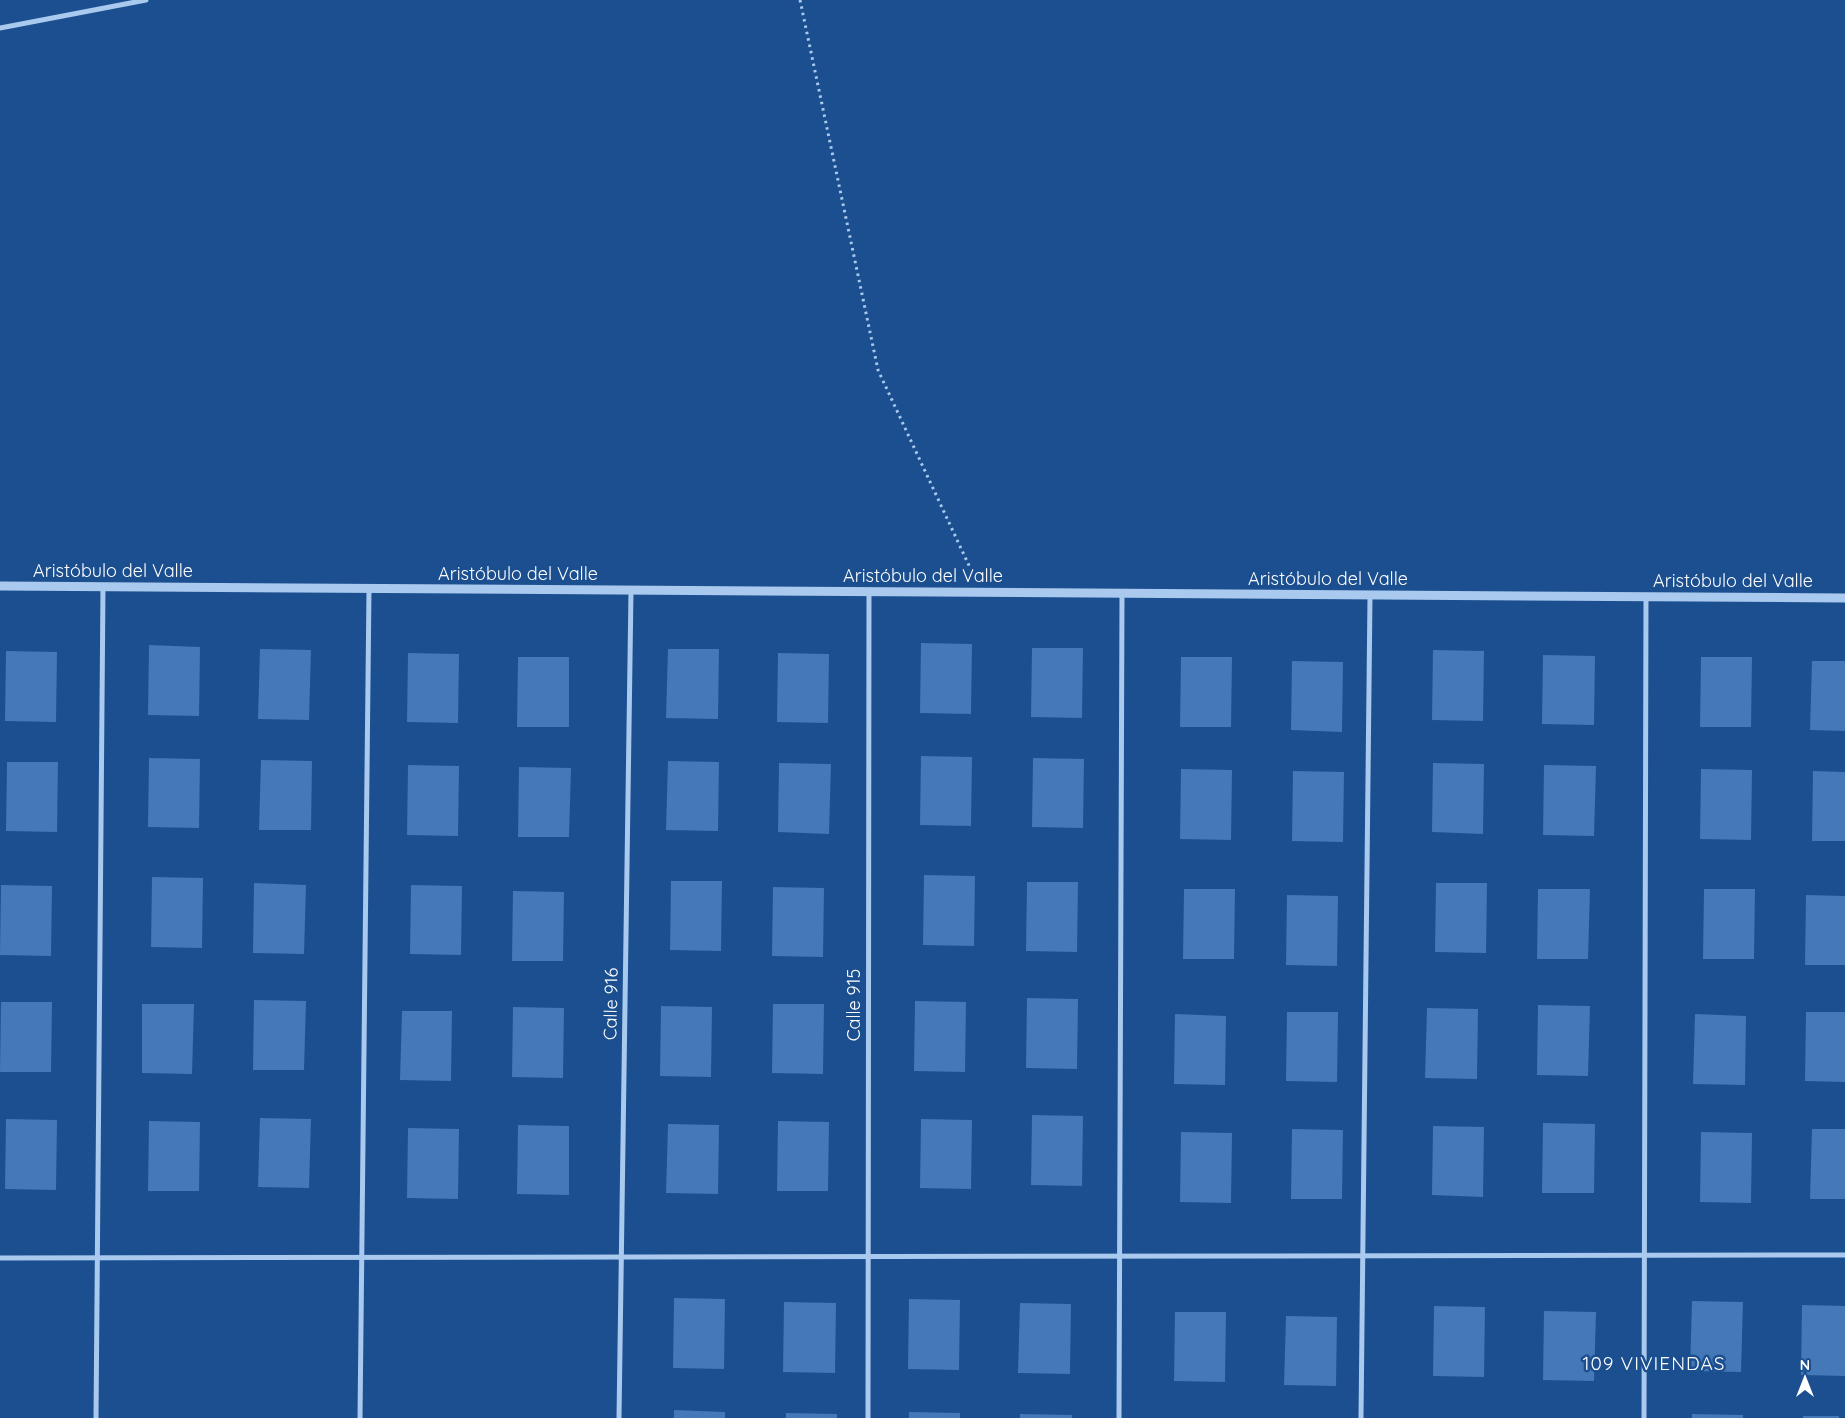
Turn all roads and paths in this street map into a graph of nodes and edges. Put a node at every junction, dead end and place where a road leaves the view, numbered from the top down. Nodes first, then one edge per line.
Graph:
1 (146, 0) edge
2 (800, 0) edge
3 (0, 28) edge
4 (0, 586) edge
5 (102, 587) junction
6 (369, 589) junction
7 (631, 591) junction
8 (869, 592) junction
9 (982, 593) junction
10 (1122, 594) junction
11 (1370, 596) junction
12 (1646, 597) junction
13 (1845, 598) edge
14 (1845, 1255) edge
15 (1362, 1256) junction
16 (1644, 1256) junction
17 (97, 1257) junction
18 (362, 1257) junction
19 (620, 1257) junction
20 (868, 1257) junction
21 (1119, 1257) junction
22 (0, 1258) edge
23 (96, 1418) edge
24 (360, 1418) edge
25 (619, 1418) edge
26 (868, 1418) edge
27 (1119, 1418) edge
28 (1361, 1418) edge
29 (1644, 1418) edge

1 - 3 street
2 - 9 path
4 - 5 street, Aristóbulo del Valle
5 - 6 street, Aristóbulo del Valle
5 - 17 street
6 - 7 street, Aristóbulo del Valle
6 - 18 street
7 - 8 street, Aristóbulo del Valle
7 - 19 street, Calle 916
8 - 9 street, Aristóbulo del Valle
8 - 20 street, Calle 915
9 - 10 street, Aristóbulo del Valle
10 - 11 street, Aristóbulo del Valle
10 - 21 street
11 - 12 street, Aristóbulo del Valle
11 - 15 street
12 - 13 street, Aristóbulo del Valle
12 - 16 street
14 - 16 street
15 - 16 street
15 - 21 street
15 - 28 street
16 - 29 street
17 - 18 street
17 - 22 street
17 - 23 street
18 - 19 street
18 - 24 street
19 - 20 street
19 - 25 street, Calle 916
20 - 21 street
20 - 26 street, Calle 915
21 - 27 street

